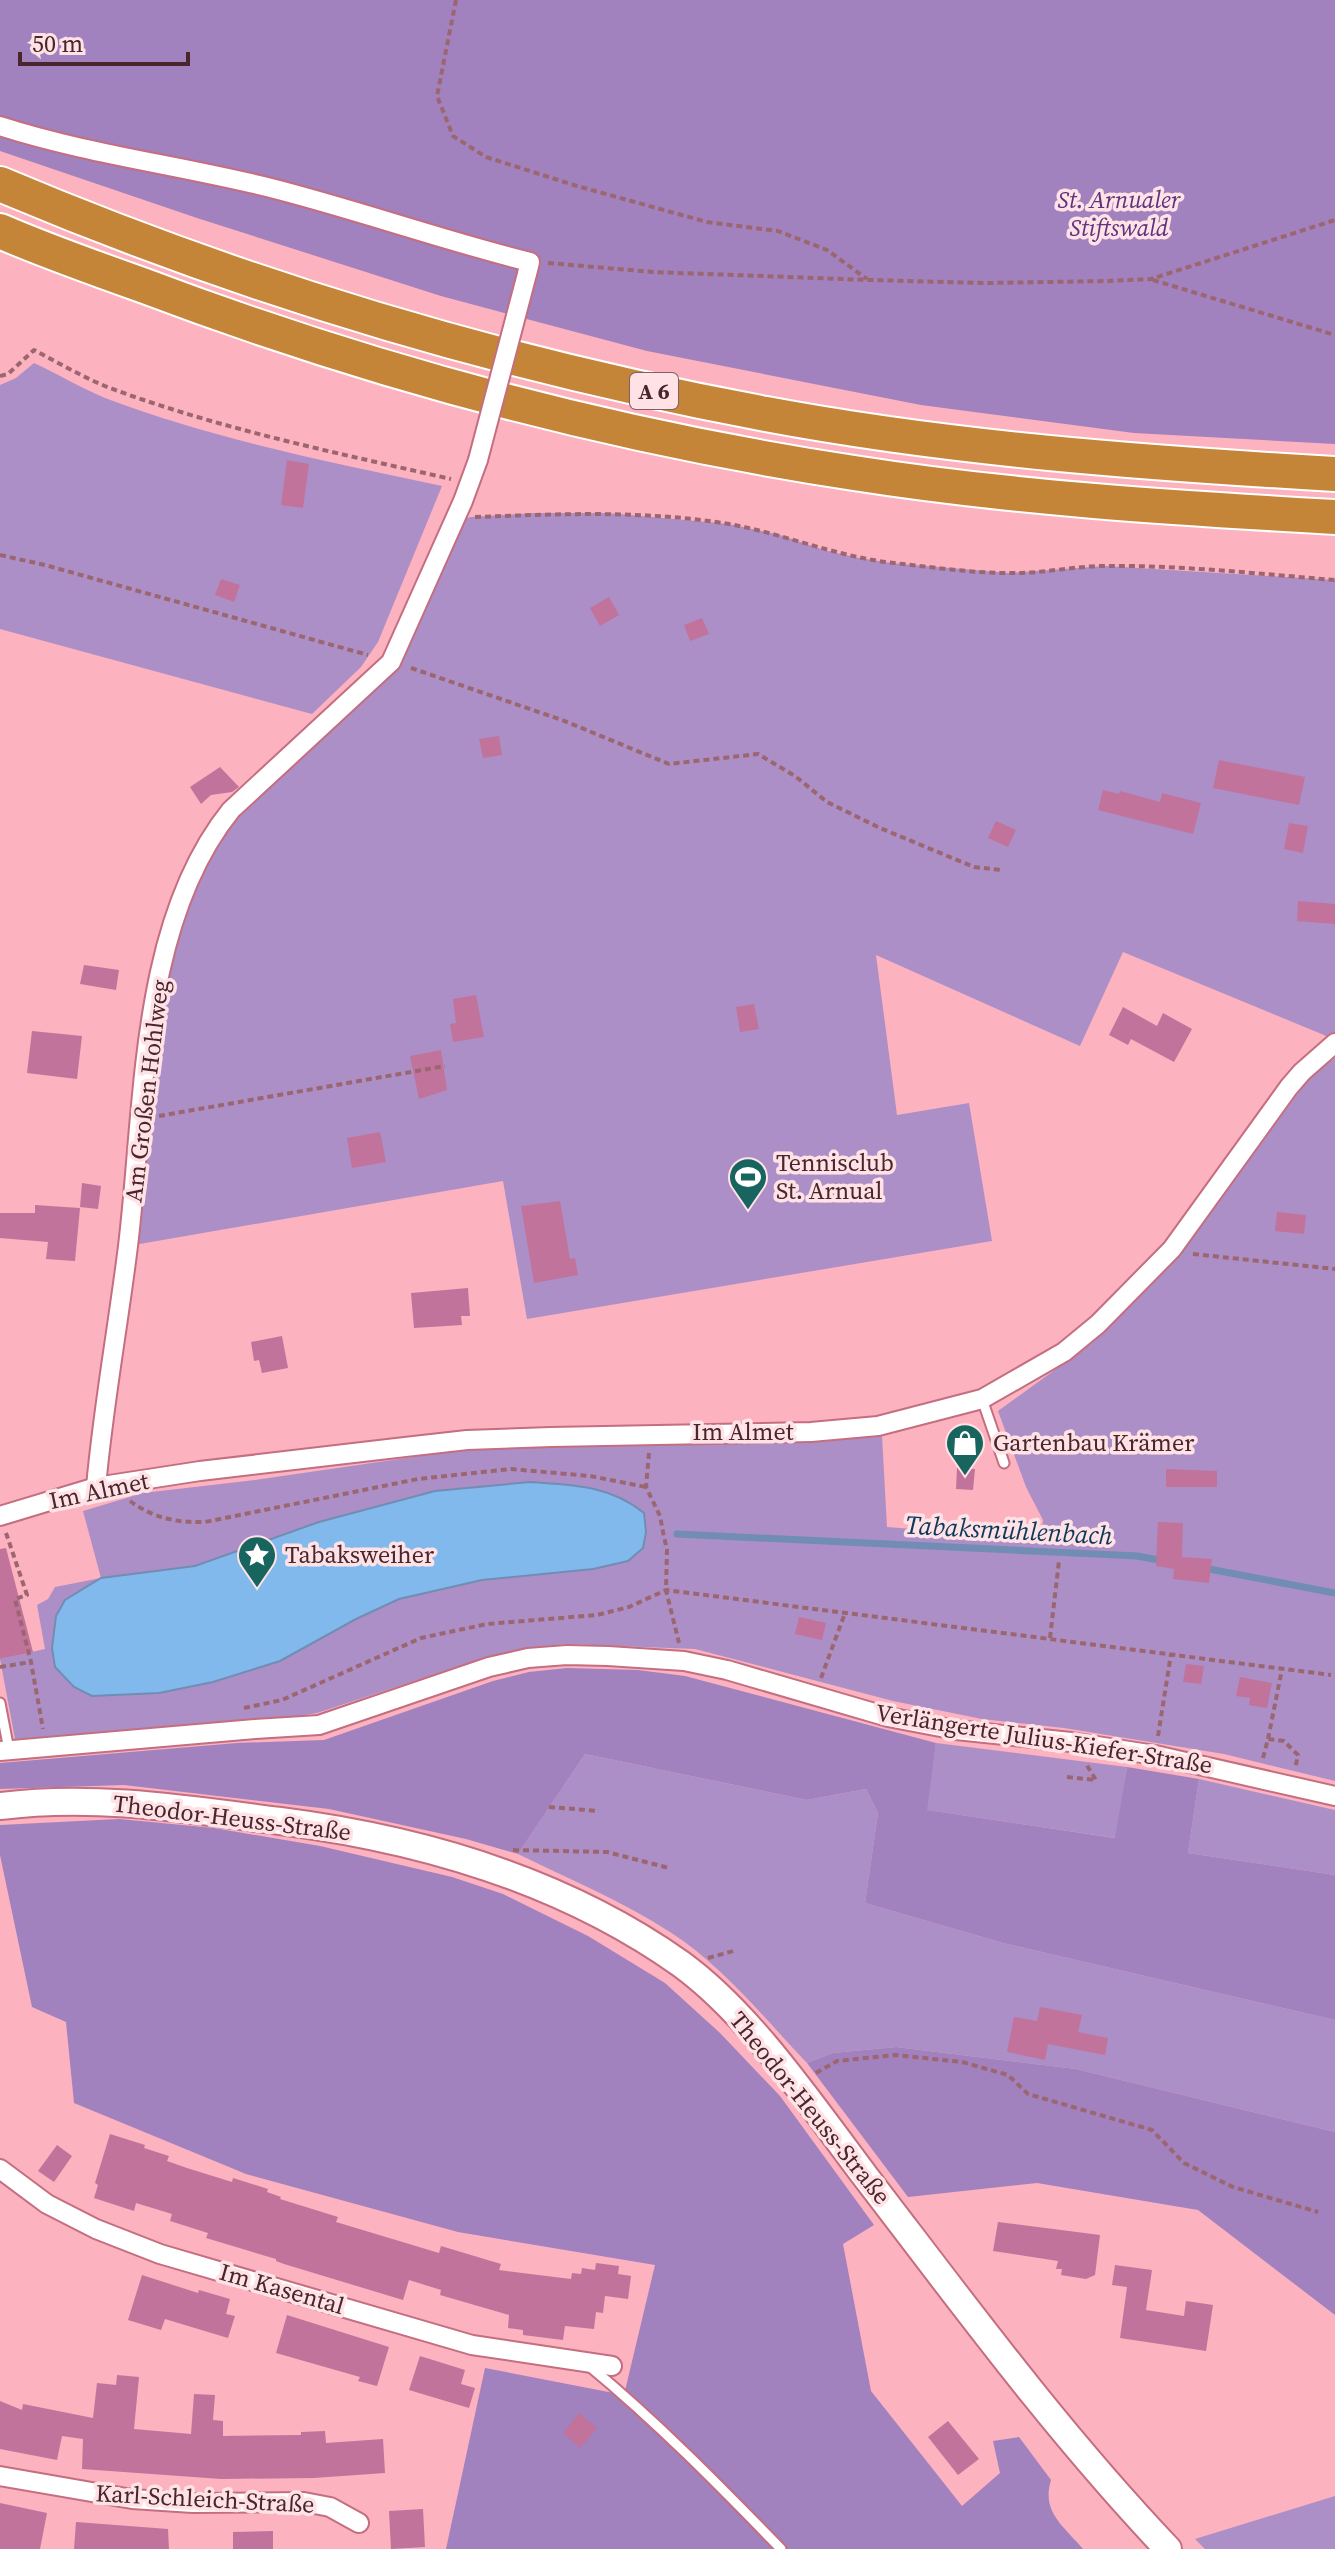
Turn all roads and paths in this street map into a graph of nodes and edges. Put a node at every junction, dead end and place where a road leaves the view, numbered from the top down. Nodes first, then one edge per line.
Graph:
1 (456, 0) edge
2 (0, 126) edge
3 (0, 184) edge
4 (1335, 220) edge
5 (0, 231) edge
6 (528, 268) junction
7 (1151, 279) junction
8 (869, 280) junction
9 (1335, 335) edge
10 (0, 376) edge
11 (1335, 474) edge
12 (469, 483) junction
13 (1335, 517) edge
14 (453, 521) junction
15 (0, 555) edge
16 (1335, 580) edge
17 (391, 662) junction
18 (1001, 870) dead end
19 (1335, 1043) edge
20 (445, 1066) dead end
21 (141, 1119) junction
22 (1172, 1249) junction
23 (1335, 1269) edge
24 (982, 1399) junction
25 (649, 1433) junction
26 (1004, 1463) dead end
27 (96, 1487) junction
28 (646, 1487) junction
29 (126, 1498) dead end
30 (2, 1516) edge
31 (1059, 1561) dead end
32 (666, 1590) junction
33 (845, 1613) junction
34 (1050, 1638) junction
35 (1171, 1653) junction
36 (684, 1661) junction
37 (31, 1662) junction
38 (0, 1667) edge
39 (1282, 1669) junction
40 (1331, 1675) dead end
41 (814, 1695) junction
42 (0, 1703) edge
43 (237, 1708) dead end
44 (43, 1729) dead end
45 (1268, 1739) junction
46 (1071, 1742) junction
47 (5, 1751) edge
48 (1155, 1755) junction
49 (1258, 1776) junction
50 (1067, 1777) dead end
51 (1291, 1785) junction
52 (1335, 1796) edge
53 (0, 1806) edge
54 (549, 1807) dead end
55 (599, 1811) dead end
56 (510, 1850) dead end
57 (669, 1868) dead end
58 (797, 2084) junction
59 (0, 2169) edge
60 (1318, 2212) dead end
61 (583, 2361) junction
62 (612, 2366) dead end
63 (0, 2476) edge
64 (359, 2523) dead end
65 (781, 2549) edge
66 (1168, 2549) edge

1 - 8 path
2 - 6 street
3 - 11 highway, A 6
4 - 7 path
5 - 13 highway, A 6
6 - 8 path
6 - 12 street, Am Großen Hohlweg, bridge
7 - 8 path
7 - 9 path
10 - 12 path
12 - 14 street, Am Großen Hohlweg
14 - 16 path
14 - 17 street, Am Großen Hohlweg
15 - 17 path
17 - 18 path
17 - 21 street, Am Großen Hohlweg
19 - 22 street, Im Almet
20 - 21 path
21 - 27 street, Am Großen Hohlweg
22 - 23 path
22 - 24 street, Im Almet
24 - 25 street, Im Almet
24 - 26 lane
25 - 27 street, Im Almet
25 - 28 path
27 - 30 street, Im Almet
28 - 29 path
28 - 32 path
30 - 37 path
31 - 34 path
32 - 33 path
32 - 36 path
32 - 43 path
33 - 34 path
33 - 41 path
34 - 35 path
35 - 39 path
35 - 48 path
36 - 41 street, Verlängerte Julius-Kiefer-Straße
36 - 47 street, Verlängerte Julius-Kiefer-Straße
37 - 38 path
37 - 44 path
39 - 40 path
39 - 45 path
41 - 46 street, Verlängerte Julius-Kiefer-Straße
42 - 47 lane
45 - 49 path
45 - 51 path
46 - 48 street, Verlängerte Julius-Kiefer-Straße
46 - 50 path
48 - 49 street, Verlängerte Julius-Kiefer-Straße
49 - 51 street, Verlängerte Julius-Kiefer-Straße
51 - 52 street, Verlängerte Julius-Kiefer-Straße
53 - 58 street, Theodor-Heuss-Straße
54 - 55 path
56 - 57 path
58 - 60 path
58 - 66 street, Theodor-Heuss-Straße
59 - 61 street, Im Kasental
61 - 62 street, Im Kasental
61 - 65 lane
63 - 64 street, Karl-Schleich-Straße

